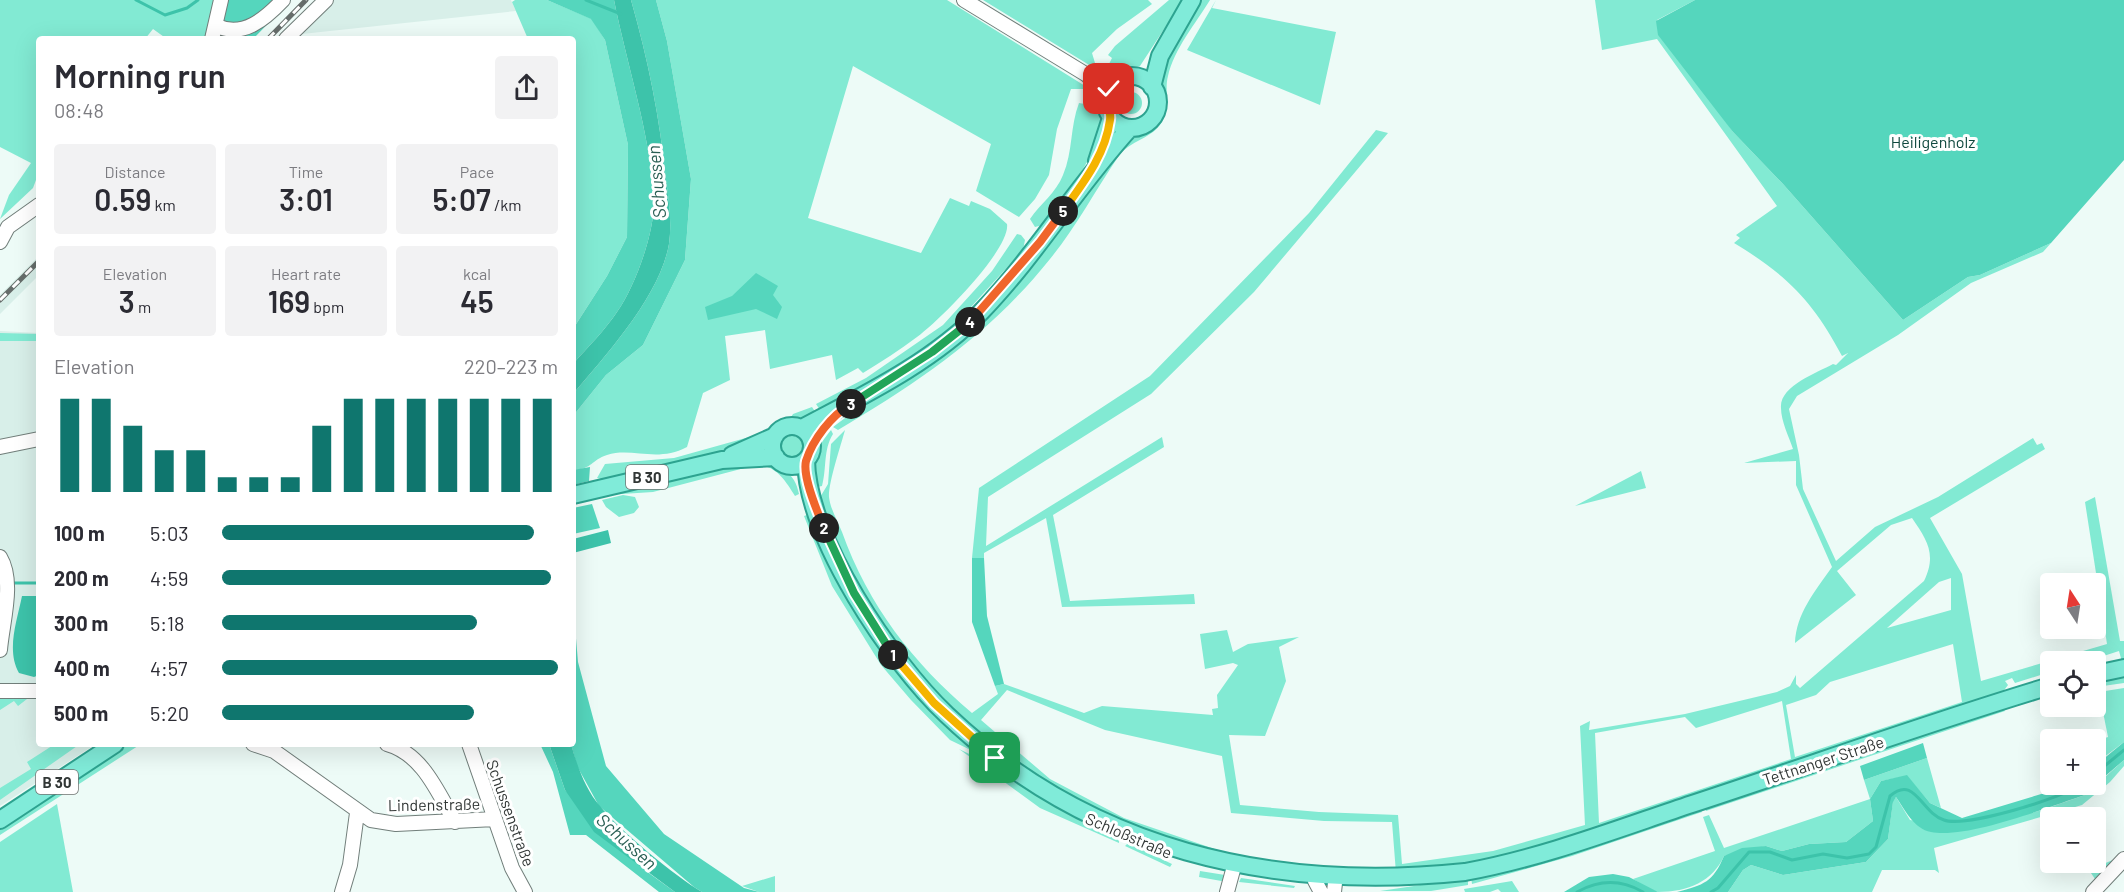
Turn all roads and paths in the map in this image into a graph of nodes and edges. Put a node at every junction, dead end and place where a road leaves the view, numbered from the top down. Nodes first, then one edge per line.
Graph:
1 (221, 0) edge
2 (283, 0) edge
3 (326, 0) edge
4 (964, 0) edge
5 (1192, 0) edge
6 (214, 32) edge
7 (289, 36) edge
8 (1160, 56) junction
9 (1135, 77) junction
10 (1152, 87) junction
11 (1111, 89) junction
12 (1111, 118) junction
13 (1130, 128) junction
14 (1095, 168) junction
15 (36, 207) edge
16 (0, 242) edge
17 (841, 410) junction
18 (802, 428) junction
19 (775, 436) junction
20 (36, 440) edge
21 (812, 443) junction
22 (0, 447) edge
23 (722, 460) junction
24 (806, 460) junction
25 (782, 461) junction
26 (576, 494) edge
27 (812, 497) junction
28 (0, 557) edge
29 (0, 650) edge
30 (2124, 668) edge
31 (2106, 672) edge
32 (2040, 689) edge
33 (0, 691) edge
34 (36, 691) edge
35 (110, 747) edge
36 (280, 747) edge
37 (396, 747) edge
38 (470, 747) edge
39 (357, 813) junction
40 (495, 819) junction
41 (0, 820) edge
42 (455, 822) junction
43 (1596, 836) joint
44 (2124, 859) edge
45 (1233, 870) junction
46 (1326, 887) edge
47 (342, 892) edge
48 (525, 892) edge
49 (1227, 892) edge
50 (2093, 892) edge

1 - 6 street
2 - 6 street
3 - 7 street
4 - 11 street
5 - 8 main road
8 - 9 main road
8 - 10 main road
9 - 10 main road
9 - 11 main road
10 - 13 main road
11 - 12 main road
12 - 13 main road
12 - 14 main road
13 - 14 main road
14 - 17 main road
15 - 16 street
17 - 18 main road
17 - 21 main road
18 - 19 main road
18 - 21 main road
19 - 23 main road, B 30
19 - 25 main road
20 - 22 street
21 - 24 main road
23 - 25 main road, B 30
23 - 26 main road, B 30
24 - 25 main road
24 - 27 main road, Schloßstraße
25 - 27 main road, Schloßstraße
27 - 45 main road, Schloßstraße
28 - 29 street
30 - 31 main road
32 - 43 main road, Tettnanger Straße
33 - 34 street
35 - 41 main road, B 30
36 - 39 street, Lindenstraße
37 - 42 street
38 - 40 street, Schussenstraße
39 - 42 street, Lindenstraße
39 - 47 street
40 - 42 street, Lindenstraße
40 - 48 street, Schussenstraße
43 - 46 main road, Schloßstraße
44 - 50 street
45 - 46 main road, Schloßstraße
45 - 49 street

